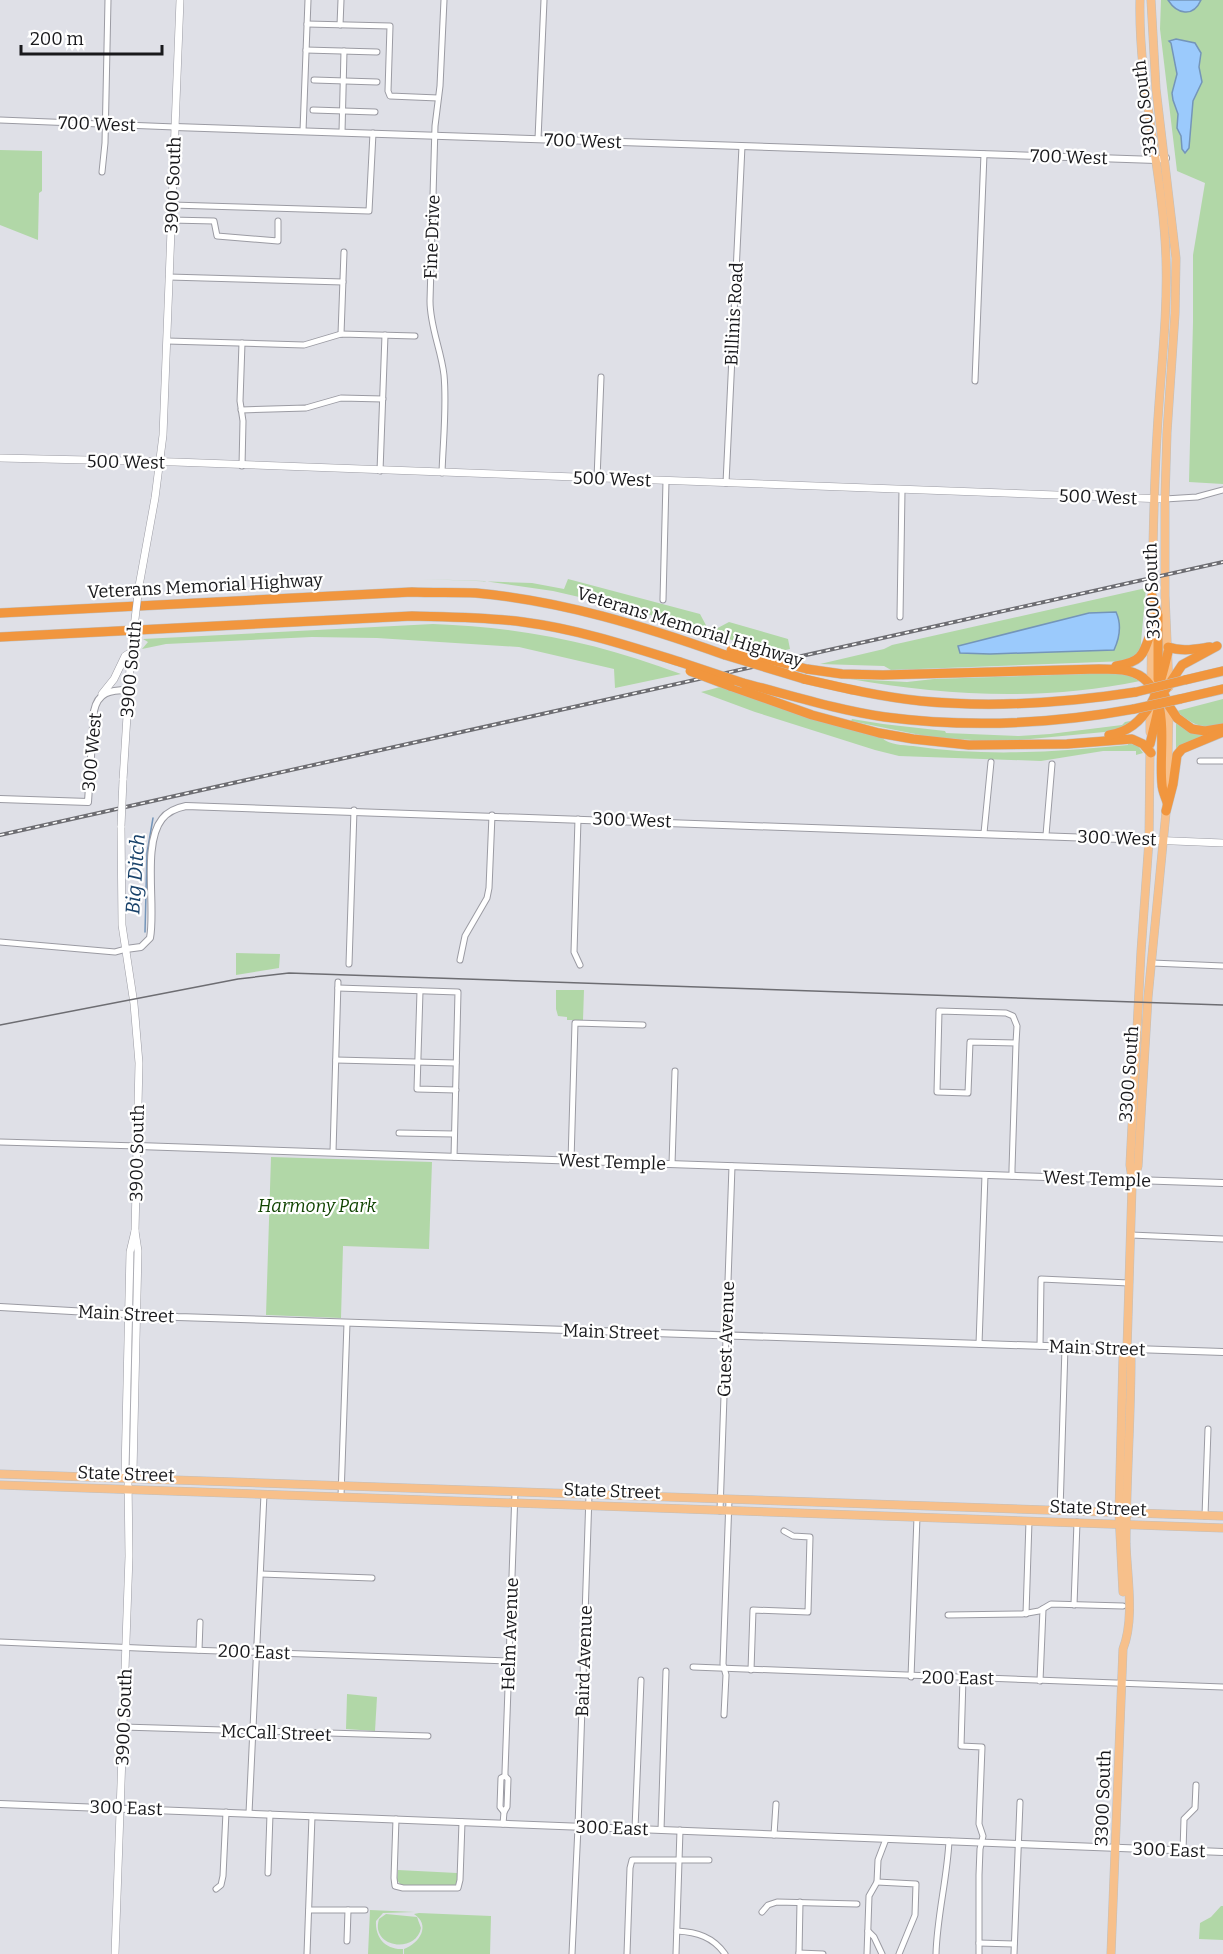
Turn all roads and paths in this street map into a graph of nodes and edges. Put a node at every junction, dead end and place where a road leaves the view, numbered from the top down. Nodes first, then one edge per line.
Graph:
1 (108, 0) edge
2 (180, 0) edge
3 (308, 0) edge
4 (341, 0) edge
5 (444, 0) edge
6 (544, 0) edge
7 (1140, 0) edge
8 (1151, 0) edge
9 (307, 24) junction
10 (340, 25) junction
11 (306, 50) junction
12 (344, 51) junction
13 (377, 52) dead end
14 (314, 80) dead end
15 (343, 81) junction
16 (377, 82) dead end
17 (438, 98) junction
18 (313, 110) dead end
19 (342, 111) junction
20 (375, 112) dead end
21 (0, 120) edge
22 (105, 124) junction
23 (175, 127) junction
24 (303, 131) junction
25 (342, 132) junction
26 (373, 133) junction
27 (435, 135) junction
28 (538, 139) junction
29 (741, 146) junction
30 (984, 154) junction
31 (1166, 158) junction
32 (1156, 160) junction
33 (102, 172) dead end
34 (172, 205) junction
35 (171, 220) junction
36 (278, 221) dead end
37 (344, 252) dead end
38 (170, 277) junction
39 (343, 282) junction
40 (341, 334) junction
41 (385, 335) junction
42 (415, 336) dead end
43 (167, 341) junction
44 (242, 343) junction
45 (601, 377) dead end
46 (975, 381) dead end
47 (383, 399) junction
48 (241, 410) junction
49 (0, 458) edge
50 (160, 463) junction
51 (242, 466) junction
52 (380, 471) junction
53 (442, 473) junction
54 (597, 478) junction
55 (666, 481) junction
56 (726, 483) junction
57 (902, 490) junction
58 (1223, 490) edge
59 (1155, 499) junction
60 (1165, 499) junction
61 (1152, 596) junction
62 (663, 600) dead end
63 (0, 613) edge
64 (900, 617) dead end
65 (1151, 632) junction
66 (0, 637) edge
67 (1220, 645) edge
68 (1168, 650) junction
69 (130, 652) junction
70 (728, 653) junction
71 (680, 665) junction
72 (1099, 669) junction
73 (1223, 671) edge
74 (1223, 689) edge
75 (128, 690) junction
76 (102, 694) junction
77 (1159, 696) junction
78 (1223, 730) edge
79 (1026, 745) junction
80 (1150, 748) junction
81 (1200, 760) dead end
82 (1223, 761) edge
83 (991, 762) dead end
84 (1052, 764) dead end
85 (0, 799) edge
86 (1167, 806) junction
87 (354, 810) junction
88 (492, 815) junction
89 (578, 819) junction
90 (984, 833) junction
91 (1046, 836) junction
92 (1149, 840) junction
93 (1163, 840) junction
94 (1223, 843) edge
95 (0, 942) edge
96 (1142, 942) junction
97 (126, 949) junction
98 (460, 960) dead end
99 (1152, 963) junction
100 (349, 964) dead end
101 (580, 965) dead end
102 (1223, 966) edge
103 (420, 991) junction
104 (643, 1025) dead end
105 (1016, 1043) junction
106 (336, 1060) junction
107 (418, 1062) junction
108 (456, 1063) junction
109 (675, 1071) dead end
110 (456, 1090) junction
111 (399, 1133) dead end
112 (454, 1134) junction
113 (0, 1142) edge
114 (138, 1146) junction
115 (333, 1152) junction
116 (454, 1157) junction
117 (571, 1161) junction
118 (672, 1164) junction
119 (732, 1166) junction
120 (985, 1175) junction
121 (1012, 1176) junction
122 (1133, 1181) junction
123 (1223, 1183) edge
124 (1131, 1235) junction
125 (1223, 1239) edge
126 (1129, 1283) junction
127 (0, 1307) edge
128 (132, 1315) junction
129 (347, 1323) junction
130 (726, 1336) junction
131 (979, 1344) junction
132 (1040, 1346) junction
133 (1065, 1347) junction
134 (1127, 1349) junction
135 (1223, 1352) edge
136 (1208, 1429) dead end
137 (0, 1474) edge
138 (128, 1479) junction
139 (0, 1485) edge
140 (342, 1486) junction
141 (128, 1490) junction
142 (515, 1492) junction
143 (264, 1494) junction
144 (589, 1495) junction
145 (341, 1496) junction
146 (725, 1499) junction
147 (514, 1502) junction
148 (589, 1505) junction
149 (724, 1511) junction
150 (1060, 1511) junction
151 (1123, 1513) junction
152 (1205, 1516) junction
153 (1223, 1516) edge
154 (917, 1517) junction
155 (1029, 1521) junction
156 (1077, 1522) junction
157 (1123, 1524) junction
158 (1223, 1528) edge
159 (784, 1531) dead end
160 (261, 1574) junction
161 (372, 1578) dead end
162 (1074, 1605) junction
163 (1123, 1606) junction
164 (1043, 1609) junction
165 (1026, 1614) junction
166 (948, 1615) dead end
167 (200, 1622) dead end
168 (0, 1642) edge
169 (1125, 1644) junction
170 (126, 1647) junction
171 (199, 1650) junction
172 (256, 1652) junction
173 (509, 1661) junction
174 (693, 1667) dead end
175 (724, 1668) junction
176 (751, 1670) junction
177 (666, 1671) dead end
178 (911, 1677) junction
179 (963, 1678) junction
180 (641, 1680) dead end
181 (1040, 1681) junction
182 (1122, 1683) junction
183 (1223, 1687) edge
184 (724, 1715) dead end
185 (123, 1727) junction
186 (253, 1732) junction
187 (428, 1736) dead end
188 (1196, 1785) dead end
189 (1020, 1802) dead end
190 (0, 1804) edge
191 (776, 1804) dead end
192 (120, 1808) junction
193 (226, 1812) junction
194 (249, 1813) junction
195 (270, 1814) junction
196 (312, 1816) junction
197 (396, 1819) junction
198 (462, 1822) junction
199 (503, 1824) junction
200 (578, 1827) junction
201 (635, 1829) junction
202 (661, 1830) junction
203 (680, 1830) junction
204 (774, 1835) junction
205 (886, 1839) junction
206 (948, 1841) junction
207 (981, 1843) junction
208 (1018, 1844) junction
209 (1116, 1848) junction
210 (1183, 1851) junction
211 (1223, 1852) edge
212 (679, 1860) junction
213 (709, 1860) dead end
214 (268, 1873) dead end
215 (877, 1882) junction
216 (216, 1889) dead end
217 (800, 1902) junction
218 (857, 1904) dead end
219 (309, 1910) junction
220 (348, 1910) junction
221 (365, 1910) dead end
222 (762, 1912) dead end
223 (676, 1931) junction
224 (868, 1931) junction
225 (347, 1941) dead end
226 (979, 1943) junction
227 (1014, 1944) junction
228 (116, 1954) edge
229 (307, 1954) edge
230 (572, 1954) edge
231 (627, 1954) edge
232 (676, 1954) edge
233 (725, 1954) edge
234 (799, 1954) edge
235 (823, 1954) edge
236 (867, 1954) edge
237 (882, 1954) edge
238 (899, 1954) edge
239 (936, 1954) edge
240 (979, 1954) edge
241 (1014, 1954) edge
242 (1111, 1954) edge

1 - 22 street
2 - 23 main road, 3900 South
3 - 9 street
4 - 10 street
5 - 17 street, Fine Drive
6 - 28 street
7 - 32 main road, 3300 South
8 - 31 main road, 3300 South
9 - 10 street
9 - 11 street
10 - 17 street
11 - 12 street
11 - 24 street
12 - 13 street
12 - 15 street
14 - 15 street
15 - 16 street
15 - 19 street
17 - 27 street, Fine Drive
18 - 19 street
19 - 20 street
19 - 25 street
21 - 22 street, 700 West
22 - 23 street, 700 West
22 - 33 street
23 - 24 street, 700 West
23 - 34 main road, 3900 South
24 - 25 street, 700 West
25 - 26 street, 700 West
26 - 27 street, 700 West
26 - 34 street
27 - 28 street, 700 West
27 - 53 street, Fine Drive
28 - 29 street, 700 West
29 - 30 street, 700 West
29 - 56 street, Billinis Road
30 - 32 street, 700 West
30 - 46 street
31 - 32 street, 700 West
31 - 60 main road, 3300 South
32 - 59 main road, 3300 South
34 - 35 main road, 3900 South
35 - 36 street
35 - 38 main road, 3900 South
37 - 39 street
38 - 39 street
38 - 43 main road, 3900 South
39 - 40 street
40 - 41 street
40 - 44 street
41 - 42 street
41 - 47 street
43 - 44 street
43 - 50 main road, 3900 South
44 - 48 street
45 - 54 street
47 - 48 street
47 - 52 street
48 - 51 street
49 - 50 main road, 500 West
50 - 51 main road, 500 West
50 - 69 main road, 3900 South, bridge
51 - 52 main road, 500 West
52 - 53 main road, 500 West
53 - 54 main road, 500 West
54 - 55 main road, 500 West
55 - 56 main road, 500 West
55 - 62 street
56 - 57 main road, 500 West
57 - 59 main road, 500 West
57 - 64 street
58 - 60 street, 500 West
59 - 60 main road, 500 West
59 - 61 main road, 3300 South
60 - 68 main road, 3300 South
61 - 65 main road, 3300 South
61 - 77 highway
63 - 70 highway, Veterans Memorial Highway
65 - 72 highway
65 - 77 main road, 3300 South
66 - 71 highway, Veterans Memorial Highway
67 - 68 highway
67 - 77 highway
68 - 77 highway
69 - 75 main road, 3900 South
69 - 76 main road
70 - 72 highway, bridge
70 - 73 highway, Veterans Memorial Highway, bridge
71 - 74 highway, Veterans Memorial Highway, bridge
71 - 79 highway, bridge
72 - 77 highway
75 - 76 street, 300 West
75 - 97 main road, 3900 South, bridge
76 - 85 street, 300 West
77 - 78 highway
77 - 79 highway
77 - 80 highway
77 - 86 highway
78 - 86 highway
79 - 80 highway
80 - 92 main road, 3300 South
81 - 82 street
83 - 90 street
84 - 91 street
86 - 93 main road, 3300 South
87 - 88 street, 300 West
87 - 97 street, 300 West
87 - 100 street
88 - 89 street, 300 West
88 - 98 street
89 - 90 street, 300 West
89 - 101 street
90 - 91 street, 300 West
91 - 92 street, 300 West
92 - 93 main road, 300 West
92 - 96 main road, 3300 South
93 - 94 main road, 300 West
93 - 99 main road, 3300 South
95 - 97 street
96 - 99 main road
96 - 122 main road, 3300 South
97 - 114 main road, 3900 South
99 - 102 street
99 - 122 main road, 3300 South
103 - 106 street
103 - 107 street
103 - 108 street
104 - 117 street
105 - 105 street
105 - 121 street
106 - 107 street
106 - 115 street
107 - 108 street
107 - 110 street
108 - 110 street
109 - 118 street
110 - 112 street
111 - 112 street
112 - 116 street
113 - 114 street, West Temple
114 - 115 street, West Temple
114 - 128 main road, 3900 South
115 - 116 street, West Temple
116 - 117 street, West Temple
117 - 118 street, West Temple
118 - 119 street, West Temple
119 - 120 street, West Temple
119 - 130 street, Guest Avenue
120 - 121 street, West Temple
120 - 131 street
121 - 122 street, West Temple
122 - 123 street, West Temple
122 - 124 main road, 3300 South
124 - 125 street
124 - 126 main road, 3300 South
126 - 132 street
126 - 134 main road, 3300 South
127 - 128 street, Main Street
128 - 129 street, Main Street
128 - 138 main road, 3900 South
129 - 130 street, Main Street
129 - 140 street
130 - 131 street, Main Street
130 - 146 street, Guest Avenue
131 - 132 street, Main Street
132 - 133 street, Main Street
133 - 134 street, Main Street
133 - 150 street
134 - 135 street, Main Street
134 - 151 main road, 3300 South
136 - 152 street
137 - 138 main road, State Street
138 - 140 main road, State Street
138 - 141 main road, 3900 South
139 - 141 main road, State Street
140 - 142 main road, State Street
140 - 145 street
141 - 143 main road, State Street
141 - 170 main road, 3900 South
142 - 144 main road, State Street
142 - 147 street, Helm Avenue
143 - 145 main road, State Street
143 - 160 street
144 - 146 main road, State Street
144 - 148 street, Baird Avenue
145 - 147 main road, State Street
146 - 149 street, Guest Avenue
146 - 150 main road, State Street
147 - 148 main road, State Street
147 - 173 street, Helm Avenue
148 - 149 main road, State Street
148 - 200 street, Baird Avenue
149 - 154 main road, State Street
149 - 175 street, Guest Avenue
150 - 151 main road, State Street
151 - 152 main road, State Street
151 - 157 main road, 3300 South
152 - 153 main road, State Street
154 - 155 main road, State Street
154 - 178 street
155 - 156 main road, State Street
155 - 165 street
156 - 157 main road, State Street
156 - 162 street
157 - 158 main road, State Street
157 - 163 main road, 3300 South
157 - 169 main road, 3300 South
159 - 176 street
160 - 161 street
160 - 172 street
162 - 163 street
162 - 164 street
163 - 169 main road, 3300 South
164 - 165 street
164 - 181 street
165 - 166 street
167 - 171 street
168 - 170 street, 200 East
169 - 182 main road, 3300 South
170 - 171 street, 200 East
170 - 185 main road, 3900 South
171 - 172 street, 200 East
172 - 173 street, 200 East
172 - 186 street
173 - 199 street, Helm Avenue
174 - 175 street, 200 East
175 - 176 street, 200 East
175 - 184 street, Guest Avenue
176 - 178 street, 200 East
177 - 202 street
178 - 179 street, 200 East
179 - 181 street, 200 East
179 - 207 street
180 - 201 street
181 - 182 street, 200 East
182 - 183 street, 200 East
182 - 209 main road, 3300 South
185 - 186 street, McCall Street
185 - 192 main road, 3900 South
186 - 187 street, McCall Street
186 - 194 street
188 - 210 street
189 - 208 street
190 - 192 street, 300 East
191 - 204 street
192 - 193 street, 300 East
192 - 228 main road, 3900 South
193 - 194 street, 300 East
193 - 216 street
194 - 195 street, 300 East
195 - 196 street, 300 East
195 - 214 street
196 - 197 street, 300 East
196 - 219 street
197 - 198 street, 300 East
197 - 198 street
198 - 199 street, 300 East
199 - 200 street, 300 East
200 - 201 street, 300 East
200 - 230 street, Baird Avenue
201 - 202 street, 300 East
202 - 203 street, 300 East
203 - 204 street, 300 East
203 - 212 street
204 - 205 street, 300 East
205 - 206 street, 300 East
205 - 215 street
206 - 207 street, 300 East
206 - 239 street
207 - 208 street, 300 East
207 - 226 street
208 - 209 street, 300 East
208 - 227 street
209 - 210 street, 300 East
209 - 242 main road, 3300 South
210 - 211 street, 300 East
212 - 213 street
212 - 223 street
212 - 231 street
215 - 224 street
215 - 238 street
217 - 218 street
217 - 222 street
217 - 234 street
219 - 220 street
219 - 229 street
220 - 221 street
220 - 225 street
223 - 232 street
223 - 233 street
224 - 236 street
224 - 237 street
226 - 227 street
226 - 240 street
227 - 241 street
234 - 235 street

